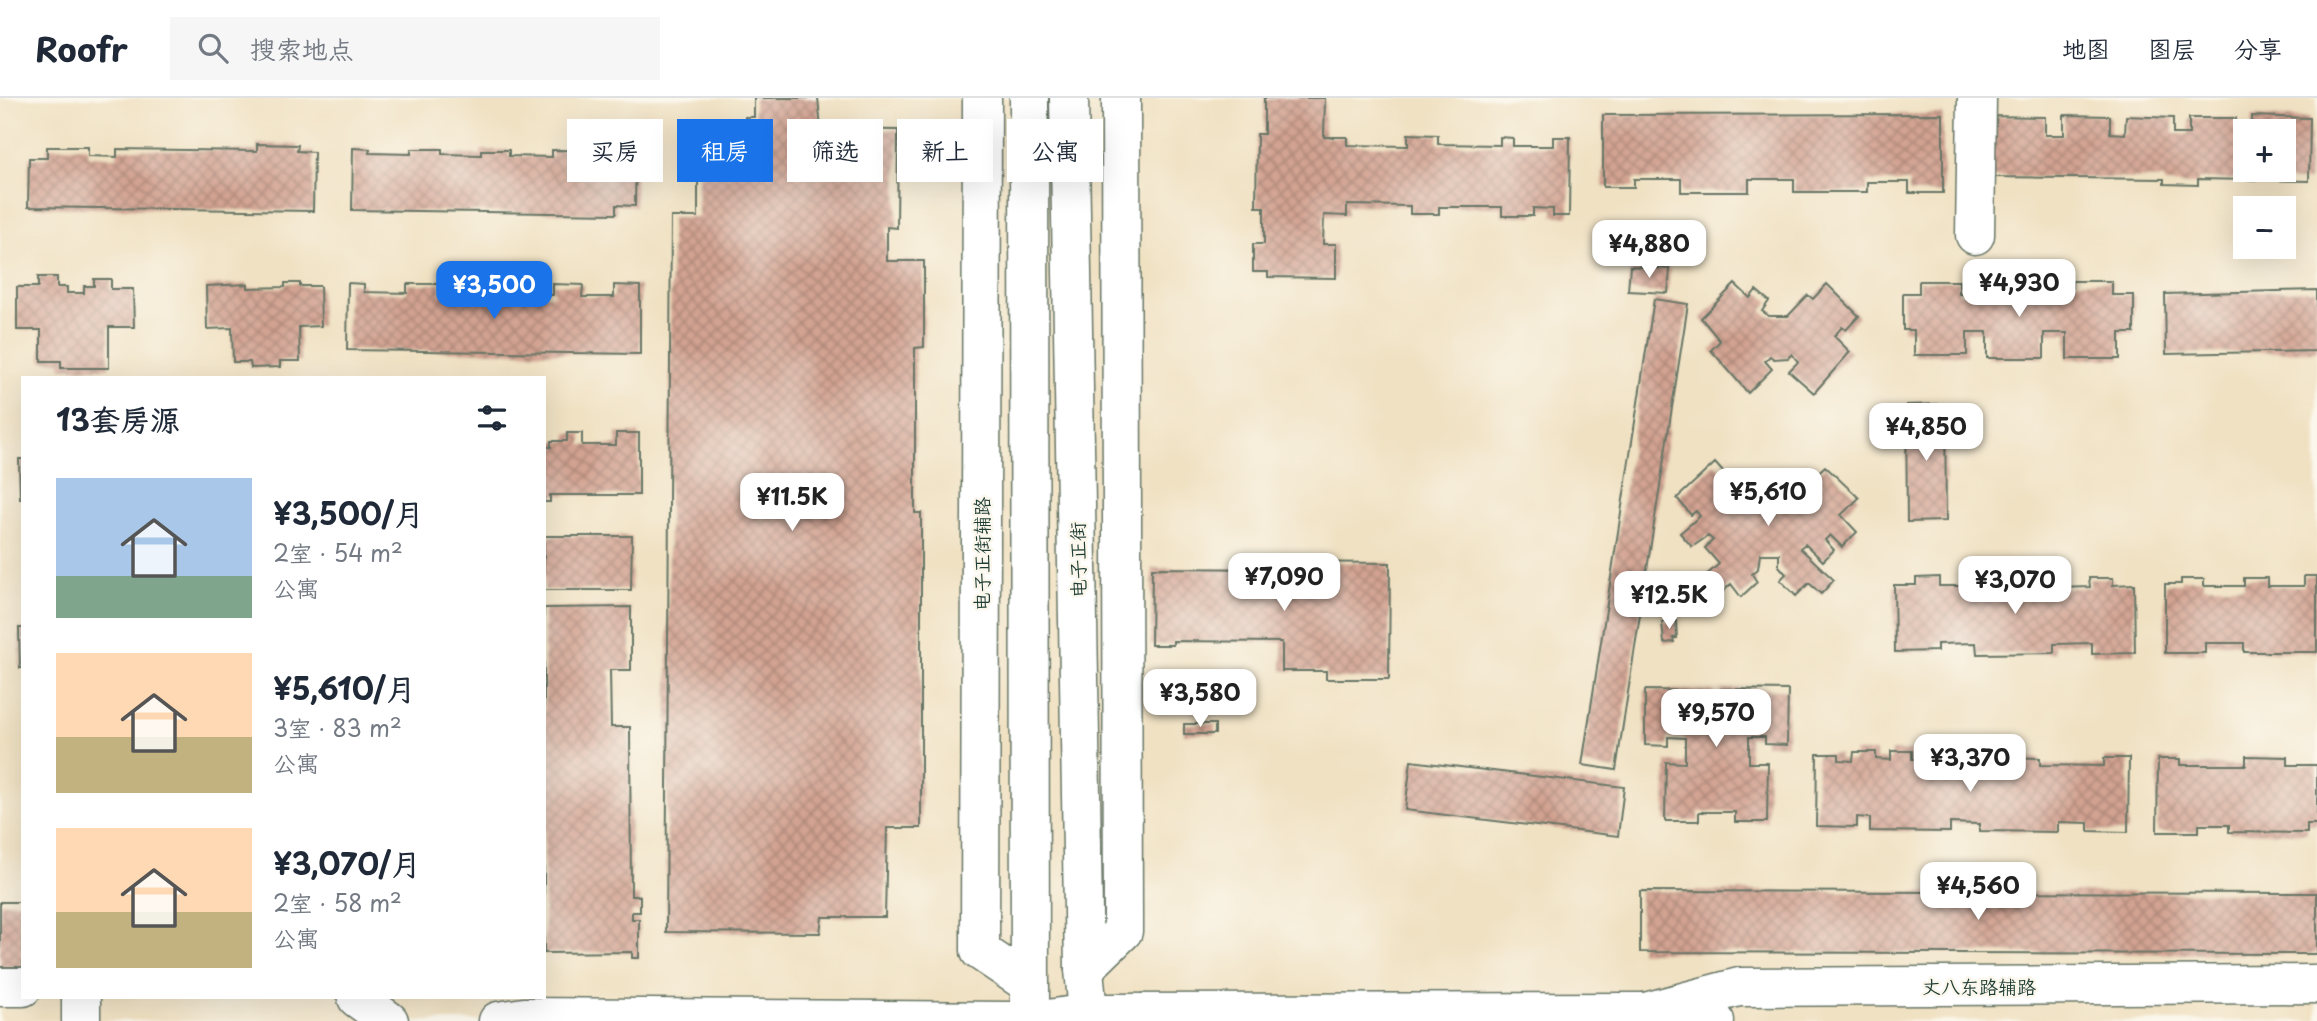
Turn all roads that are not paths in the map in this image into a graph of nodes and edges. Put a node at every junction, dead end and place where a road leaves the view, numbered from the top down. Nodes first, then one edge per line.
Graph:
1 (982, 98) edge
2 (1029, 98) edge
3 (1069, 98) edge
4 (1121, 98) edge
5 (1977, 98) edge
6 (1975, 235) dead end
7 (1084, 969) junction
8 (2317, 984) edge
9 (0, 987) edge
10 (21, 987) edge
11 (81, 999) edge
12 (358, 999) edge
13 (1032, 1009) edge
14 (1645, 1012) junction
15 (1089, 1017) edge
16 (81, 1021) edge
17 (389, 1021) edge
18 (498, 1021) edge
19 (1011, 1021) edge
20 (1715, 1021) edge

1 - 13 main road, 电子正街辅路
2 - 13 main road
3 - 7 main road, 电子正街
4 - 7 main road
5 - 6 main road
7 - 15 main road, 电子正街
8 - 14 main road, 丈八东路辅路
9 - 10 main road
11 - 16 main road
12 - 17 main road
13 - 15 main road
14 - 15 main road
14 - 20 main road
18 - 19 main road

